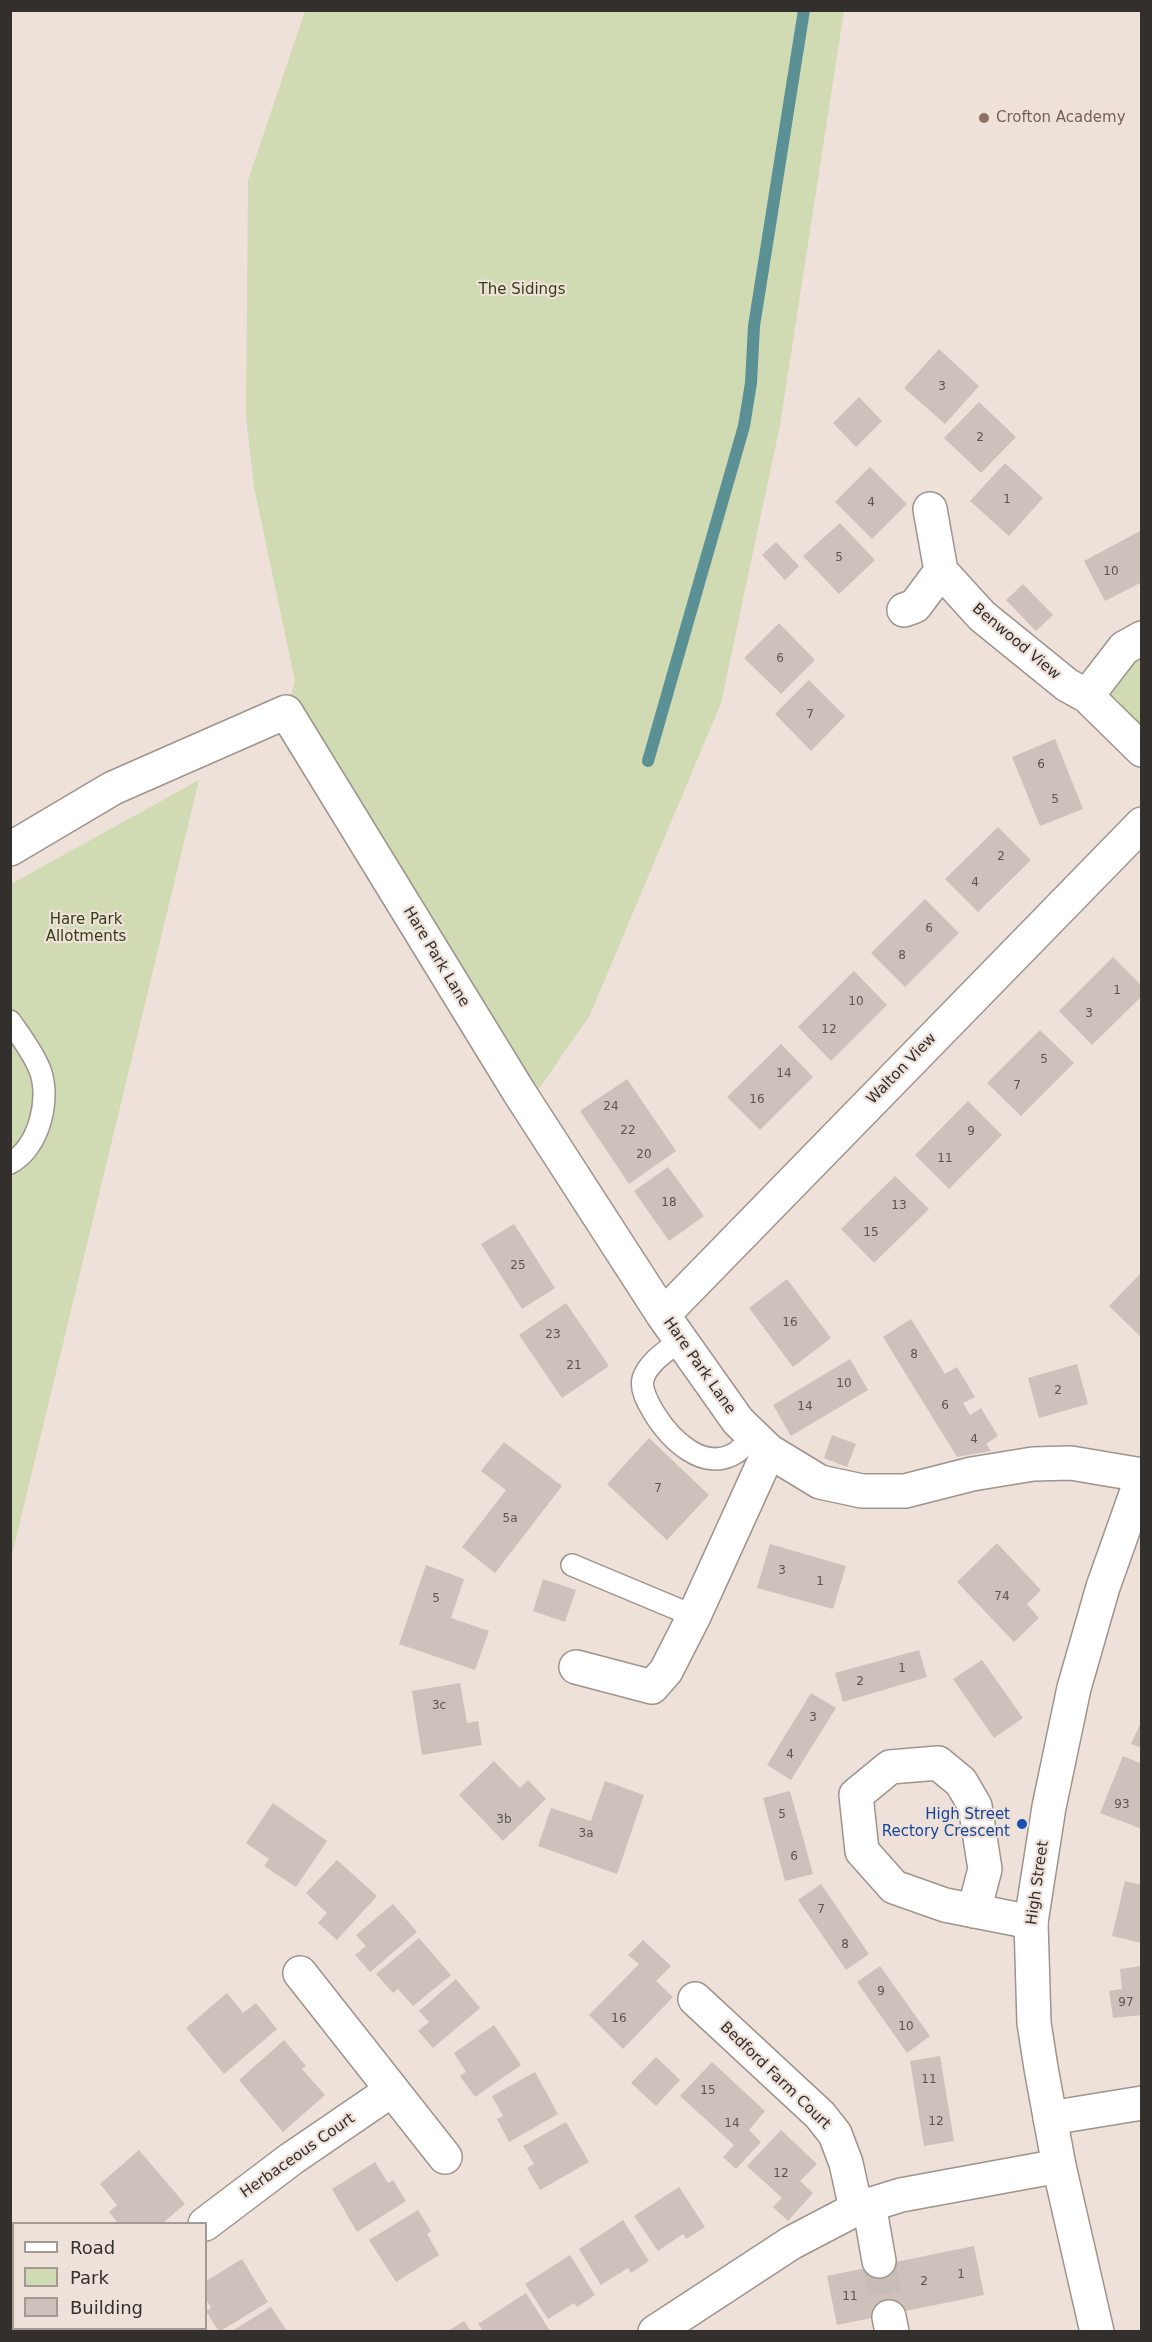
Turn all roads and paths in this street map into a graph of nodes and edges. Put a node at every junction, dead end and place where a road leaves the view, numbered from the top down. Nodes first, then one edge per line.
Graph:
1 (930, 509) dead end
2 (941, 571) junction
3 (904, 610) dead end
4 (1142, 638) edge
5 (1077, 691) junction
6 (1142, 750) edge
7 (1142, 824) edge
8 (10, 849) edge
9 (10, 1021) edge
10 (10, 1163) edge
11 (672, 1328) junction
12 (761, 1444) junction
13 (1142, 1476) edge
14 (572, 1564) dead end
15 (694, 1616) junction
16 (576, 1667) dead end
17 (974, 1911) junction
18 (1031, 1923) junction
19 (300, 1973) dead end
20 (700, 2015) dead end
21 (392, 2090) junction
22 (1142, 2103) edge
23 (1050, 2118) junction
24 (445, 2157) dead end
25 (1059, 2166) junction
26 (862, 2206) junction
27 (206, 2222) edge
28 (879, 2261) tunnel mouth
29 (655, 2331) edge
30 (1097, 2331) edge

1 - 2 street
2 - 3 street
2 - 5 street, Benwood View
4 - 5 street
5 - 6 street, Benwood View
7 - 11 street, Walton View
8 - 11 street, Hare Park Lane
9 - 10 lane
11 - 12 street, Hare Park Lane
11 - 12 lane
12 - 13 street, Hare Park Lane
12 - 15 street
13 - 18 street, High Street
14 - 15 lane
15 - 16 street
17 - 17 street
17 - 18 street
18 - 23 street, High Street
19 - 21 street
20 - 26 street, Bedford Farm Court
21 - 24 street
21 - 27 street, Herbaceous Court
22 - 23 street
23 - 25 street, High Street
25 - 26 street
25 - 30 street, High Street
26 - 28 street, Bedford Farm Court
26 - 29 street

